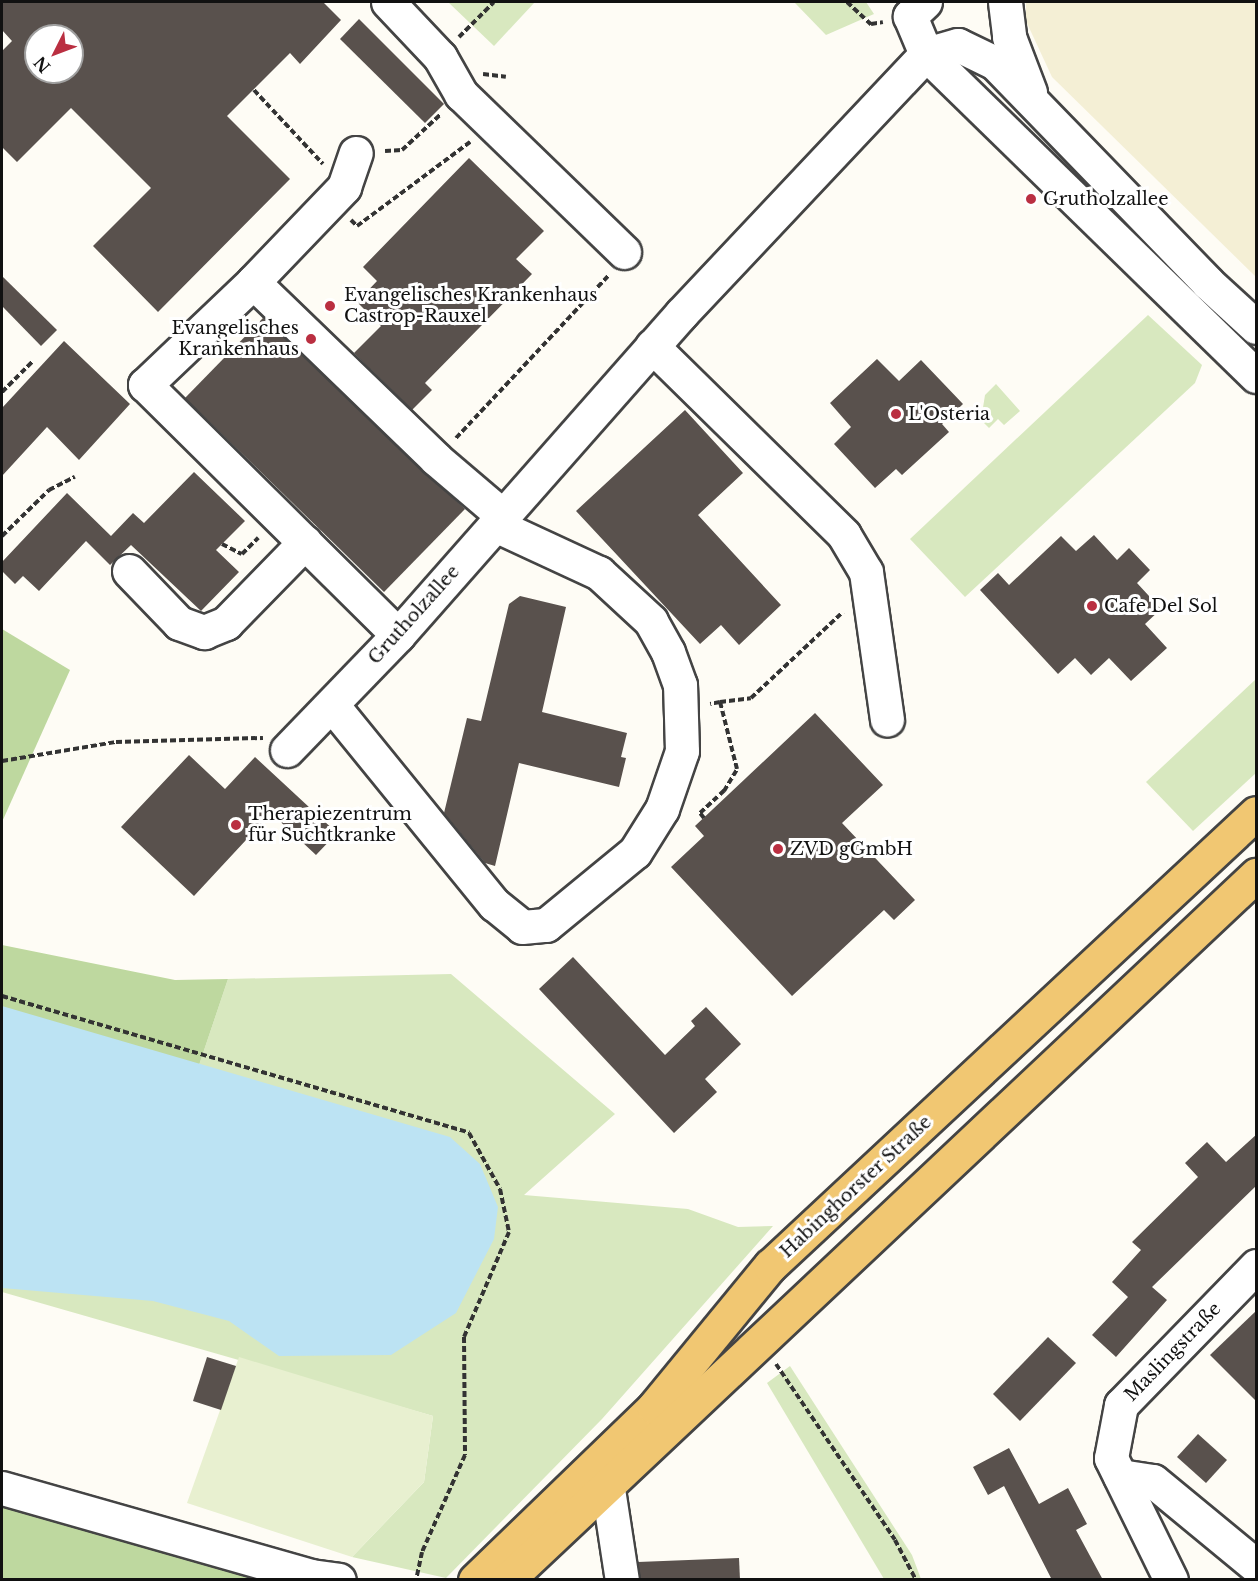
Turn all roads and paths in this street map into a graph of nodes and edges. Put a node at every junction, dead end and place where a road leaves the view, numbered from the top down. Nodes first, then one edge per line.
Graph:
1 (388, 2) edge
2 (494, 2) edge
3 (846, 2) edge
4 (1005, 2) edge
5 (918, 9) edge
6 (463, 46) dead end
7 (926, 54) junction
8 (483, 65) dead end
9 (481, 73) dead end
10 (254, 90) dead end
11 (1033, 102) junction
12 (479, 135) dead end
13 (356, 153) dead end
14 (337, 193) junction
15 (620, 260) joint
16 (253, 282) junction
17 (1257, 327) edge
18 (652, 346) junction
19 (33, 361) dead end
20 (1257, 376) edge
21 (2, 392) edge
22 (436, 459) junction
23 (75, 477) dead end
24 (280, 516) junction
25 (499, 520) junction
26 (2, 536) edge
27 (305, 542) junction
28 (222, 544) dead end
29 (129, 571) dead end
30 (870, 589) junction
31 (398, 635) junction
32 (720, 702) junction
33 (332, 705) junction
34 (683, 710) junction
35 (887, 720) dead end
36 (286, 750) joint
37 (2, 761) edge
38 (1257, 813) edge
39 (704, 818) dead end
40 (1257, 875) edge
41 (2, 996) edge
42 (1257, 1266) edge
43 (759, 1338) junction
44 (654, 1407) junction
45 (1119, 1476) junction
46 (2, 1488) edge
47 (608, 1489) junction
48 (1257, 1568) edge
49 (339, 1580) edge
50 (416, 1580) edge
51 (475, 1580) edge
52 (507, 1580) edge
53 (622, 1580) edge
54 (916, 1580) edge
55 (1171, 1580) edge
56 (1250, 1580) edge

1 - 15 street
2 - 6 path
3 - 5 path
4 - 11 street
5 - 7 street
7 - 11 street
7 - 18 street, Grutholzallee
7 - 20 street
8 - 9 path
10 - 14 path
11 - 17 street
12 - 14 path
13 - 14 street
14 - 16 street
15 - 22 path
16 - 22 street
16 - 24 street
18 - 25 street, Grutholzallee
18 - 30 street
19 - 21 path
22 - 25 street
23 - 26 path
24 - 27 street
24 - 28 path
25 - 31 street, Grutholzallee
25 - 34 street
27 - 29 street
27 - 31 street
30 - 32 path
30 - 35 street
31 - 33 street, Grutholzallee
32 - 34 path
32 - 39 path
33 - 34 street
33 - 36 street, Grutholzallee
36 - 37 path
38 - 44 main road, Habinghorster Straße
40 - 43 main road
41 - 50 path
42 - 45 street, Maslingstraße
43 - 47 main road
43 - 54 path
44 - 47 main road
44 - 51 main road, Habinghorster Straße
45 - 48 street
45 - 55 street, Maslingstraße
46 - 49 street
47 - 52 main road
47 - 53 street
48 - 56 street

